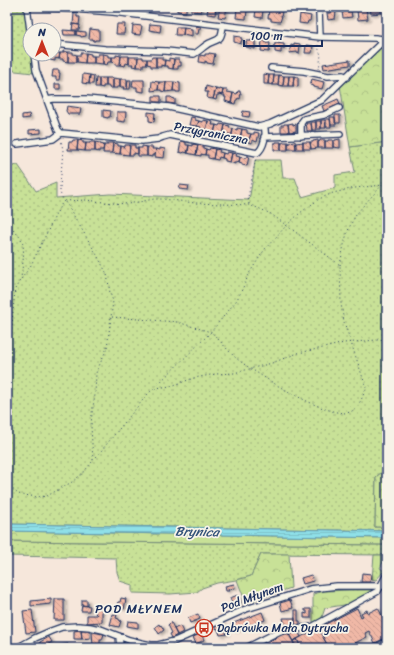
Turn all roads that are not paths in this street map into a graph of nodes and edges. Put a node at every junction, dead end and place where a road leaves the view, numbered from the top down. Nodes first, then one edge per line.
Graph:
1 (27, 7) edge
2 (46, 7) edge
3 (319, 12) dead end
4 (29, 22) edge
5 (223, 25) junction
6 (320, 37) junction
7 (385, 38) edge
8 (62, 45) edge
9 (35, 62) edge
10 (271, 68) dead end
11 (347, 76) junction
12 (47, 100) junction
13 (338, 108) dead end
14 (264, 126) junction
15 (61, 133) junction
16 (340, 134) dead end
17 (301, 136) junction
18 (264, 137) junction
19 (17, 144) dead end
20 (387, 574) edge
21 (380, 586) junction
22 (387, 586) edge
23 (119, 636) junction
24 (387, 642) edge
25 (158, 646) edge
26 (17, 648) edge
27 (120, 648) edge
28 (246, 648) edge
29 (374, 648) edge

1 - 4 street
2 - 5 street
3 - 6 street
5 - 6 street
5 - 8 street
6 - 7 street
7 - 11 street, Przygraniczna
9 - 12 street
10 - 11 street
11 - 14 street, Przygraniczna
12 - 14 street, Przygraniczna
12 - 15 street
13 - 17 street
14 - 18 street, Przygraniczna
15 - 18 street, Przygraniczna
15 - 19 street
16 - 17 street
17 - 18 street
20 - 21 street
21 - 22 street, Pod Młynem
21 - 25 street, Pod Młynem
21 - 28 street
23 - 25 street, Pod Młynem
23 - 26 street, Pod Młynem
23 - 27 street
24 - 29 street

